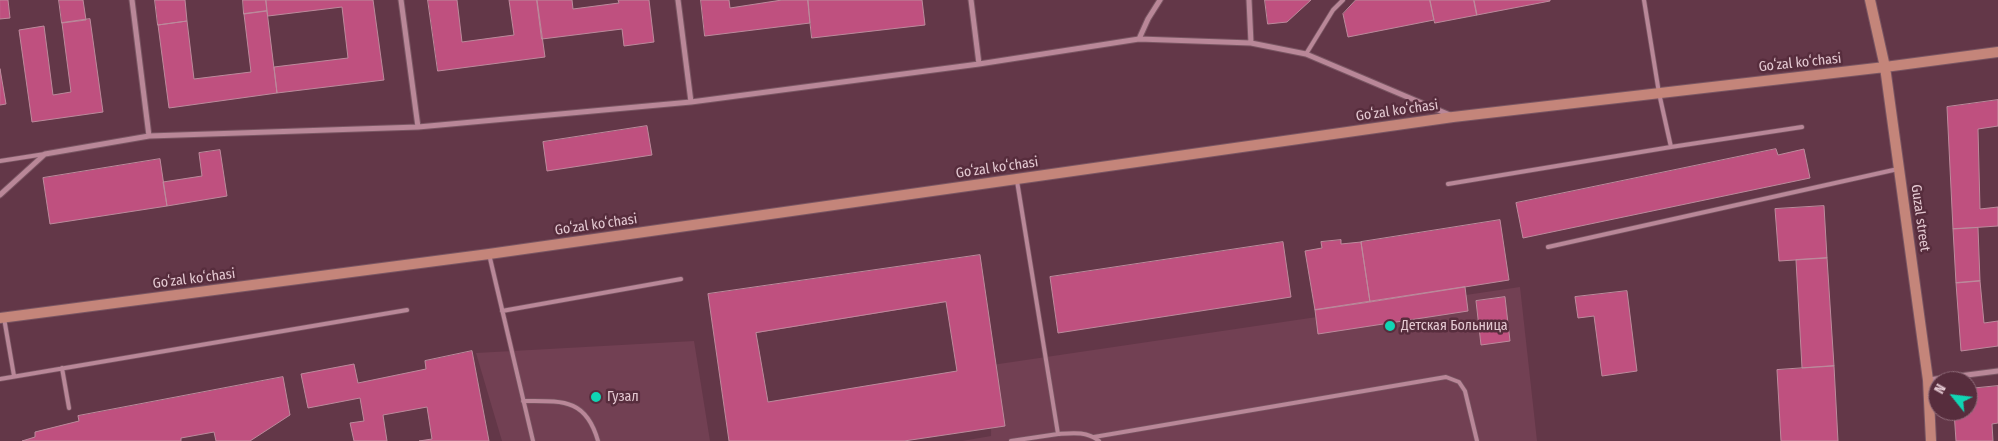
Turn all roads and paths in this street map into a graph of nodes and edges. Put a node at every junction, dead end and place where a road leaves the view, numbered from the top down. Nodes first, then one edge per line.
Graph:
1 (132, 0) edge
2 (401, 0) edge
3 (678, 0) edge
4 (971, 0) edge
5 (1160, 0) edge
6 (1249, 0) edge
7 (1343, 0) edge
8 (1644, 0) edge
9 (1870, 0) edge
10 (1139, 39) junction
11 (1251, 43) junction
12 (1998, 52) edge
13 (1306, 54) junction
14 (979, 64) junction
15 (1885, 68) junction
16 (1659, 93) junction
17 (691, 102) junction
18 (1452, 116) junction
19 (418, 127) junction
20 (1802, 127) dead end
21 (149, 136) junction
22 (1671, 147) junction
23 (45, 154) junction
24 (0, 161) edge
25 (1899, 169) junction
26 (1017, 179) junction
27 (1448, 184) dead end
28 (0, 195) edge
29 (1548, 247) dead end
30 (488, 254) junction
31 (681, 279) dead end
32 (407, 310) dead end
33 (502, 311) junction
34 (2, 318) edge
35 (62, 368) junction
36 (1998, 371) edge
37 (1978, 374) edge
38 (14, 376) junction
39 (0, 378) edge
40 (1928, 380) edge
41 (523, 401) junction
42 (69, 408) dead end
43 (1930, 421) edge
44 (1058, 434) junction
45 (1094, 437) junction
46 (533, 441) edge
47 (598, 441) edge
48 (1011, 441) edge
49 (1099, 441) edge
50 (1477, 441) edge
51 (1931, 441) edge

1 - 21 street
2 - 19 street
3 - 17 street
4 - 14 street
5 - 10 street
6 - 11 street
7 - 13 lane
8 - 16 lane
9 - 15 main road, Guzal street
10 - 11 street
10 - 14 street
11 - 13 street
12 - 15 main road, Goʻzal koʻchasi
13 - 18 street
14 - 17 street
15 - 16 main road, Goʻzal koʻchasi
15 - 25 main road, Guzal street
16 - 18 main road, Goʻzal koʻchasi
16 - 22 lane
17 - 19 street
18 - 26 main road, Goʻzal koʻchasi
19 - 21 street
20 - 22 lane
21 - 23 street
22 - 27 lane
23 - 24 lane
23 - 28 street
25 - 29 lane
25 - 40 main road, Guzal street
26 - 30 main road, Goʻzal koʻchasi
26 - 44 lane
30 - 33 lane
30 - 34 main road, Goʻzal koʻchasi
31 - 33 lane
32 - 35 lane
33 - 41 lane
34 - 38 lane
35 - 38 lane
35 - 42 lane
36 - 37 street
38 - 39 lane
41 - 46 lane
41 - 47 lane
43 - 51 main road, Guzal street
44 - 45 lane
44 - 48 lane
45 - 49 lane
45 - 50 lane

